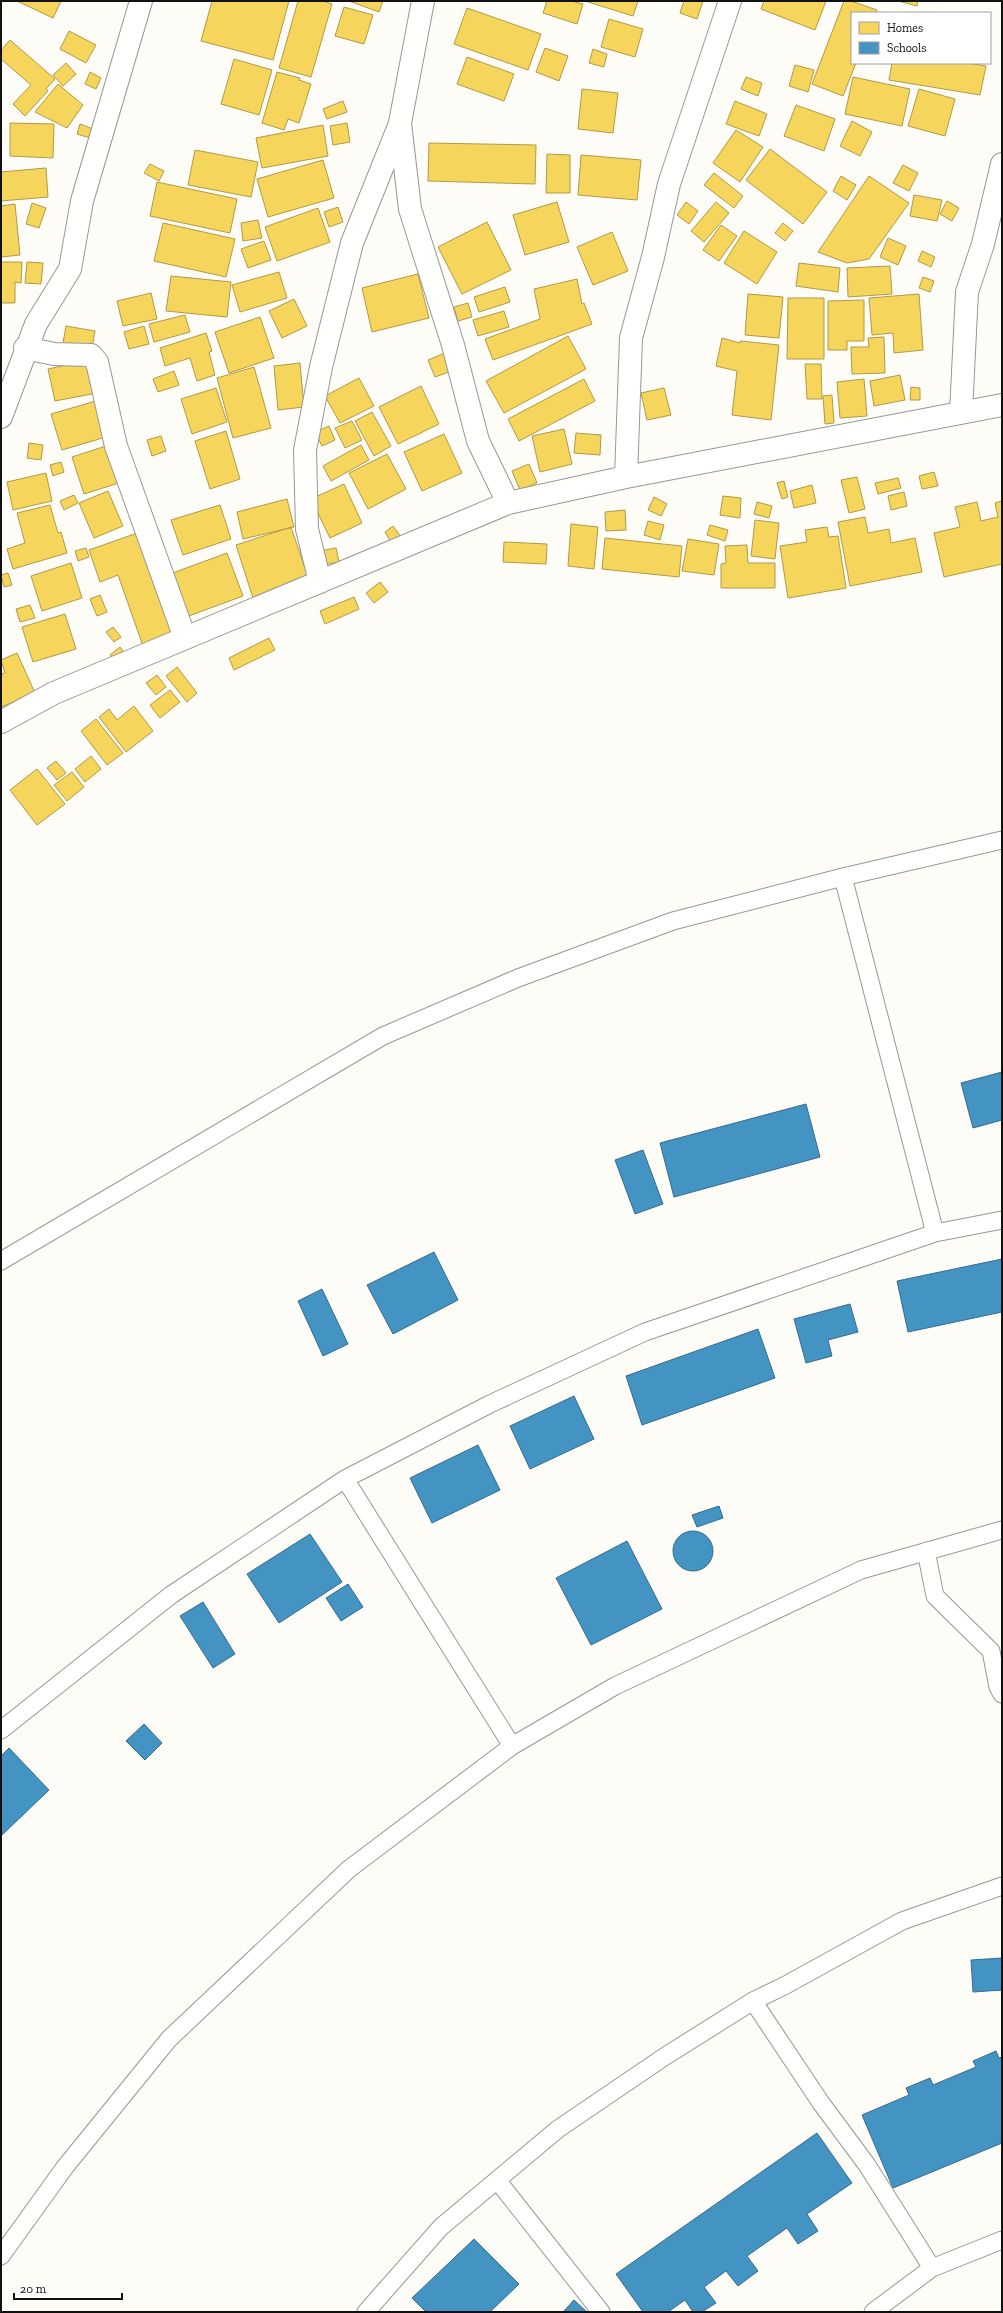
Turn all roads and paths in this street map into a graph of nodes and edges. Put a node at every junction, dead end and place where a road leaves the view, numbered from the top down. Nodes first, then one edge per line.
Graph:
1 (141, 1) edge
2 (423, 1) edge
3 (730, 1) edge
4 (400, 124) junction
5 (1002, 164) edge
6 (26, 348) junction
7 (1002, 405) edge
8 (961, 412) junction
9 (1, 417) edge
10 (626, 477) junction
11 (508, 503) junction
12 (320, 582) junction
13 (185, 638) junction
14 (1, 722) edge
15 (1002, 840) edge
16 (843, 877) junction
17 (1002, 1220) edge
18 (935, 1233) junction
19 (1, 1261) edge
20 (345, 1479) junction
21 (1002, 1530) edge
22 (926, 1551) junction
23 (1002, 1694) edge
24 (1, 1730) edge
25 (512, 1746) junction
26 (1002, 1886) edge
27 (753, 2001) junction
28 (498, 2180) junction
29 (1002, 2240) edge
30 (1, 2256) edge
31 (932, 2268) junction
32 (366, 2312) edge
33 (601, 2312) edge
34 (873, 2312) edge

1 - 6 street
2 - 4 street
3 - 10 street
4 - 11 street
4 - 12 street
5 - 8 street
6 - 9 street
6 - 13 street
7 - 8 street
8 - 10 street
10 - 11 street
11 - 12 street
12 - 13 street
13 - 14 street
15 - 16 lane
16 - 18 lane
16 - 19 lane
17 - 18 lane
18 - 20 lane
20 - 24 lane
20 - 25 lane
21 - 22 lane
22 - 23 lane
22 - 25 lane
25 - 30 lane
26 - 27 lane
27 - 28 lane
27 - 31 lane
28 - 32 lane
28 - 33 lane
29 - 31 lane
31 - 34 lane

